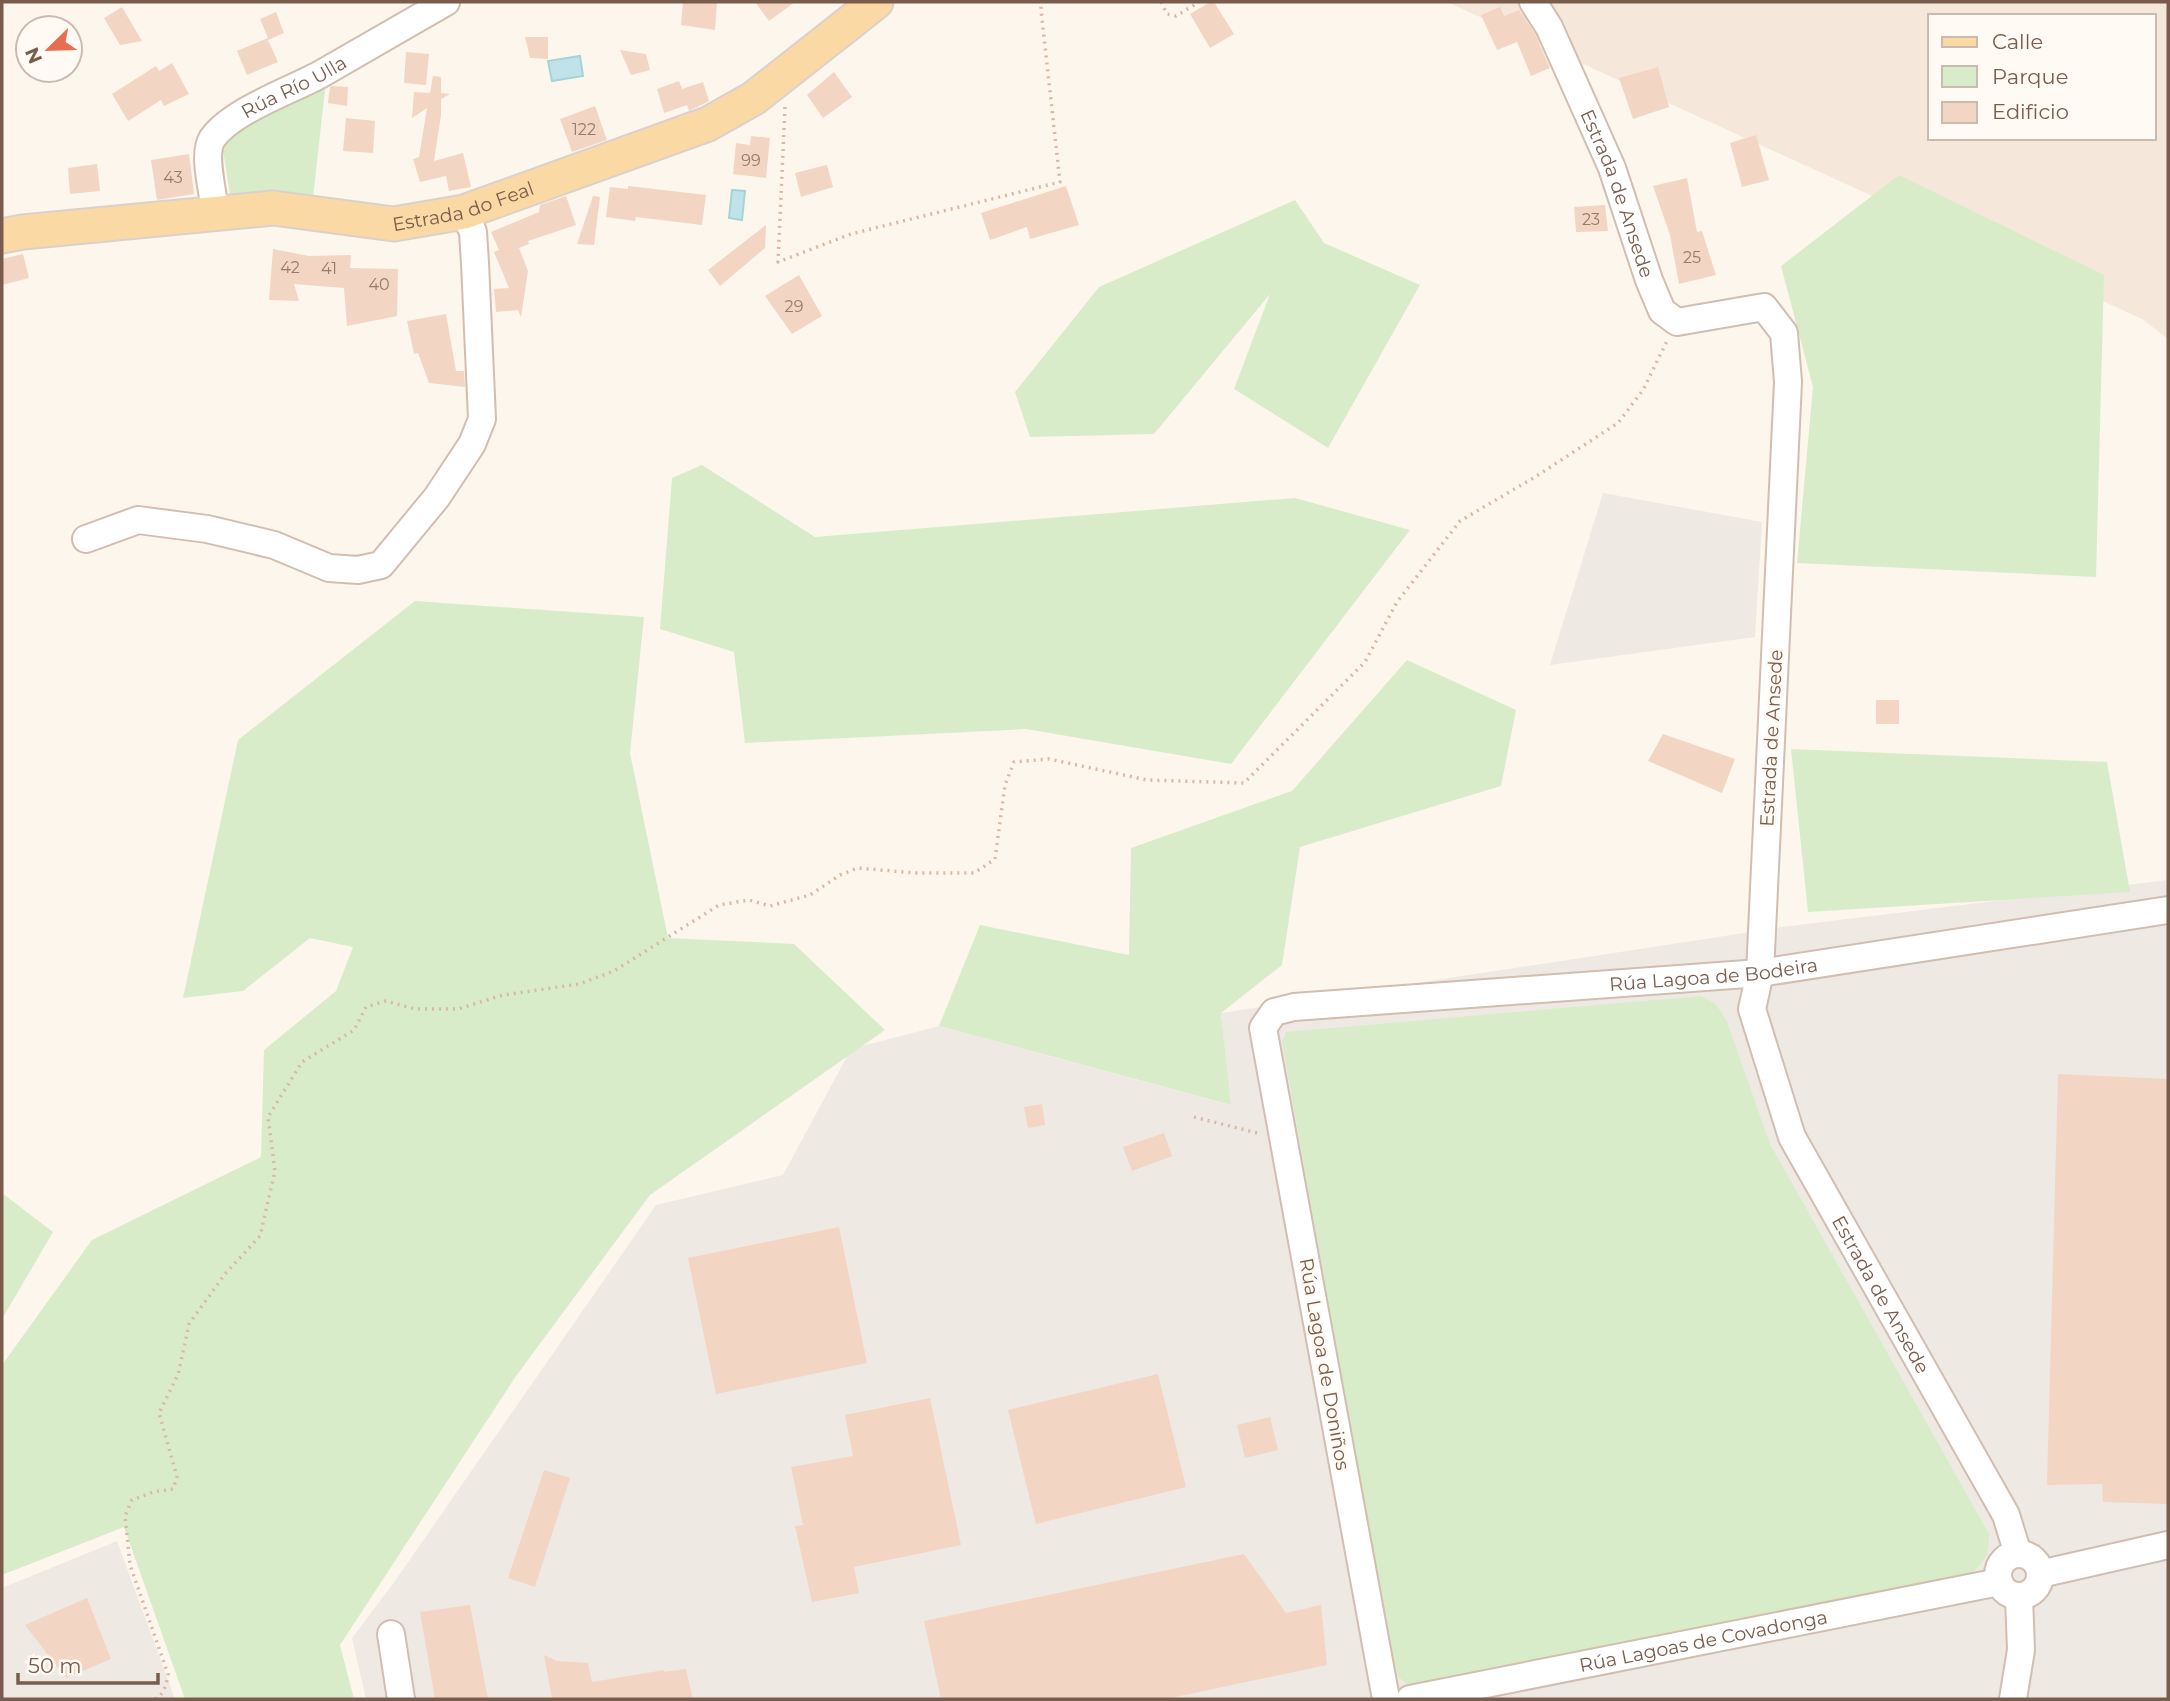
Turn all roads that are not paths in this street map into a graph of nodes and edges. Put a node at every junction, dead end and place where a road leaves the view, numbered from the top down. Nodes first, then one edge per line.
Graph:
1 (446, 2) edge
2 (876, 2) edge
3 (1533, 2) edge
4 (464, 212) junction
5 (215, 213) junction
6 (2, 236) edge
7 (86, 539) dead end
8 (2168, 910) edge
9 (1760, 973) junction
10 (1263, 1028) joint
11 (2168, 1545) edge
12 (2018, 1554) junction
13 (2040, 1574) junction
14 (2009, 1589) junction
15 (391, 1634) dead end
16 (401, 1699) edge
17 (1386, 1699) edge
18 (1410, 1699) edge
19 (2012, 1699) edge

1 - 5 street, Rúa Río Ulla
2 - 4 main road, Estrada do Feal
3 - 9 street, Estrada de Ansede
4 - 5 main road, Estrada do Feal
4 - 7 street
5 - 6 main road, Estrada do Feal
8 - 9 street, Rúa Lagoa de Bodeira
9 - 10 street, Rúa Lagoa de Bodeira
9 - 12 street, Estrada de Ansede
10 - 17 street, Rúa Lagoa de Doniños
11 - 13 street
12 - 13 street
12 - 14 street
13 - 14 street
14 - 18 street, Rúa Lagoas de Covadonga
14 - 19 street
15 - 16 street

